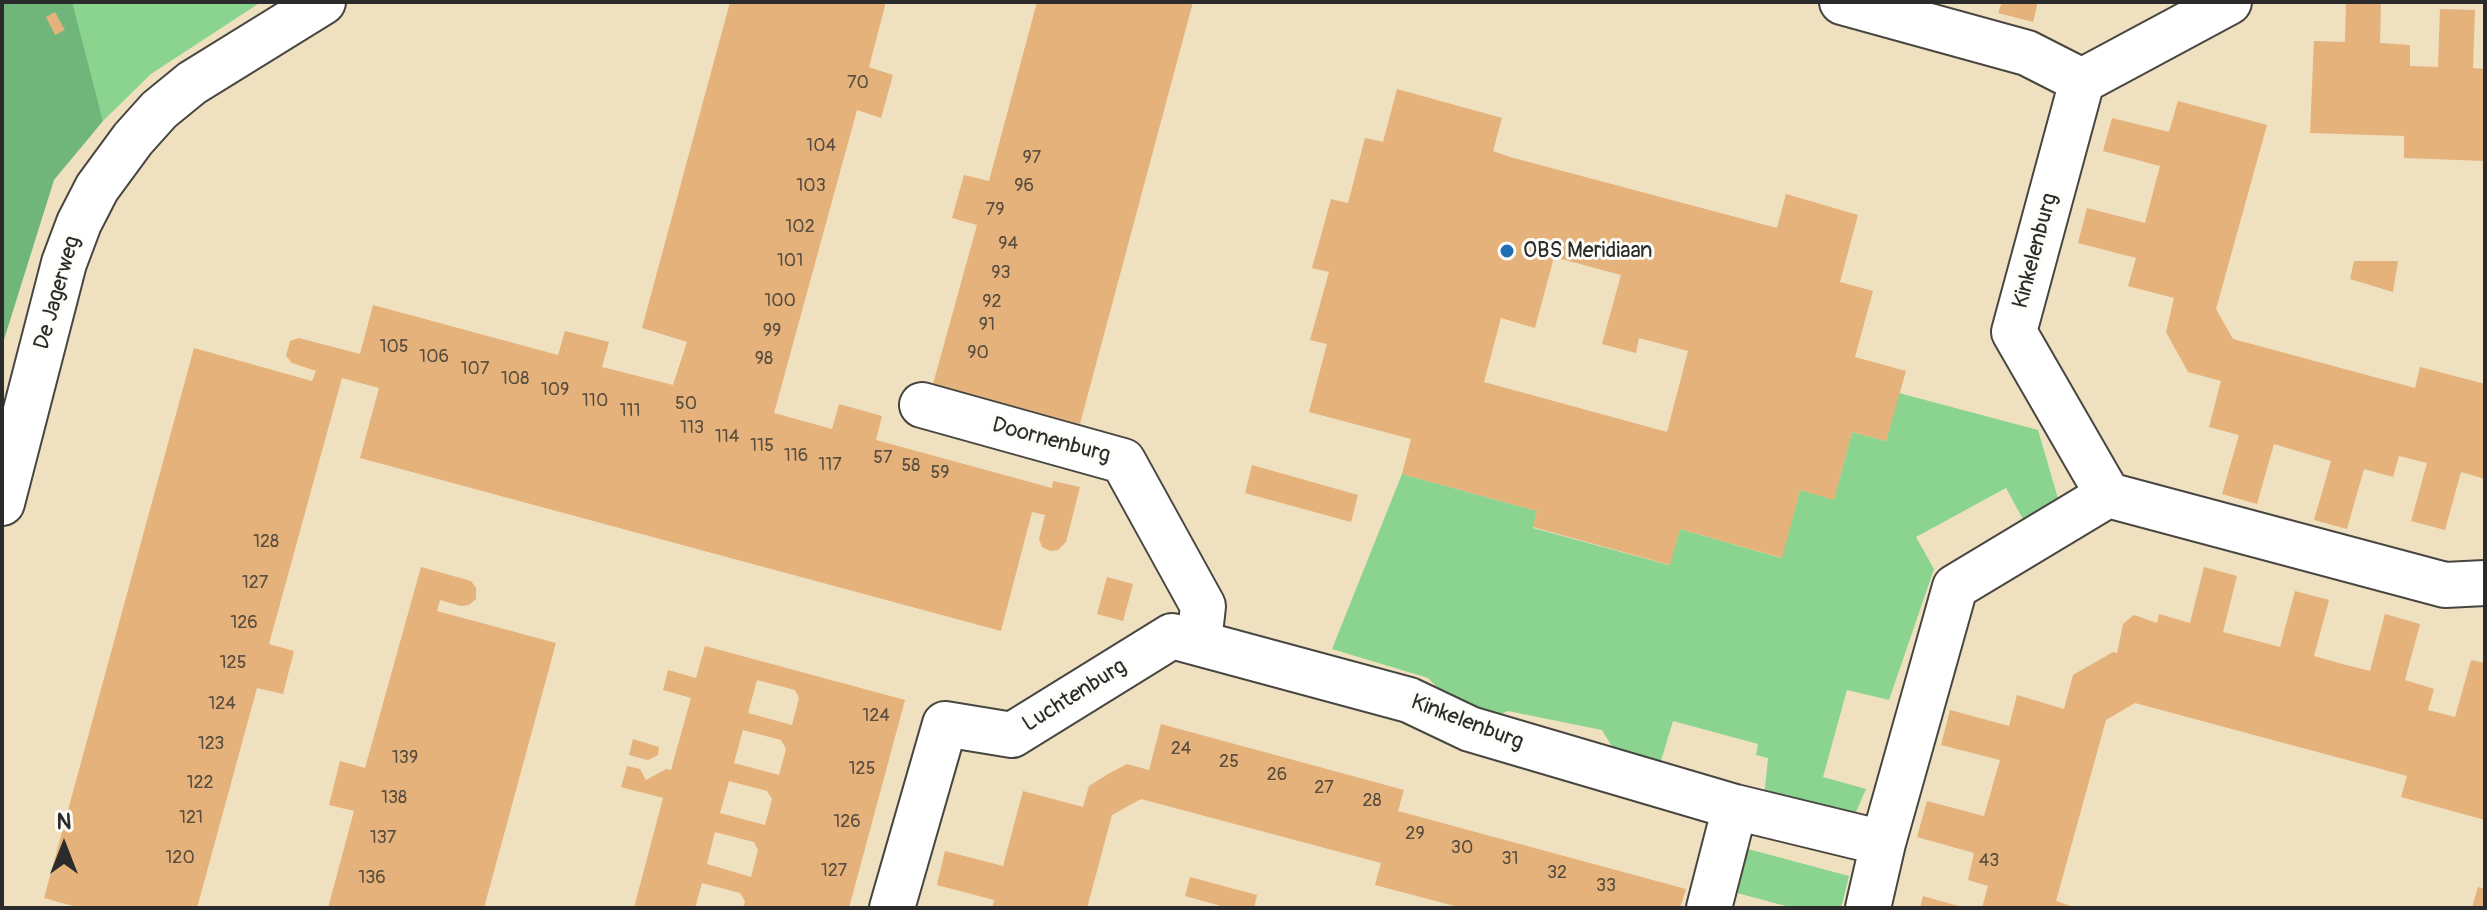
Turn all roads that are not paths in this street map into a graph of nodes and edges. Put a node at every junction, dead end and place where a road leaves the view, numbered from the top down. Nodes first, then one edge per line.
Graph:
1 (323, 2) edge
2 (1842, 2) edge
3 (2229, 2) edge
4 (2082, 81) junction
5 (922, 405) dead end
6 (2108, 495) junction
7 (2, 503) edge
8 (2485, 583) edge
9 (1199, 642) junction
10 (1735, 807) junction
11 (1883, 843) junction
12 (892, 908) edge
13 (1709, 908) edge
14 (1868, 908) edge

1 - 7 street, De Jagerweg
2 - 4 street
3 - 4 street
4 - 6 street, Kinkelenburg
5 - 9 street, Doornenburg
6 - 8 street
6 - 11 street
9 - 10 street, Kinkelenburg
9 - 12 street, Luchtenburg
10 - 11 street, Kinkelenburg
10 - 13 street
11 - 14 street

